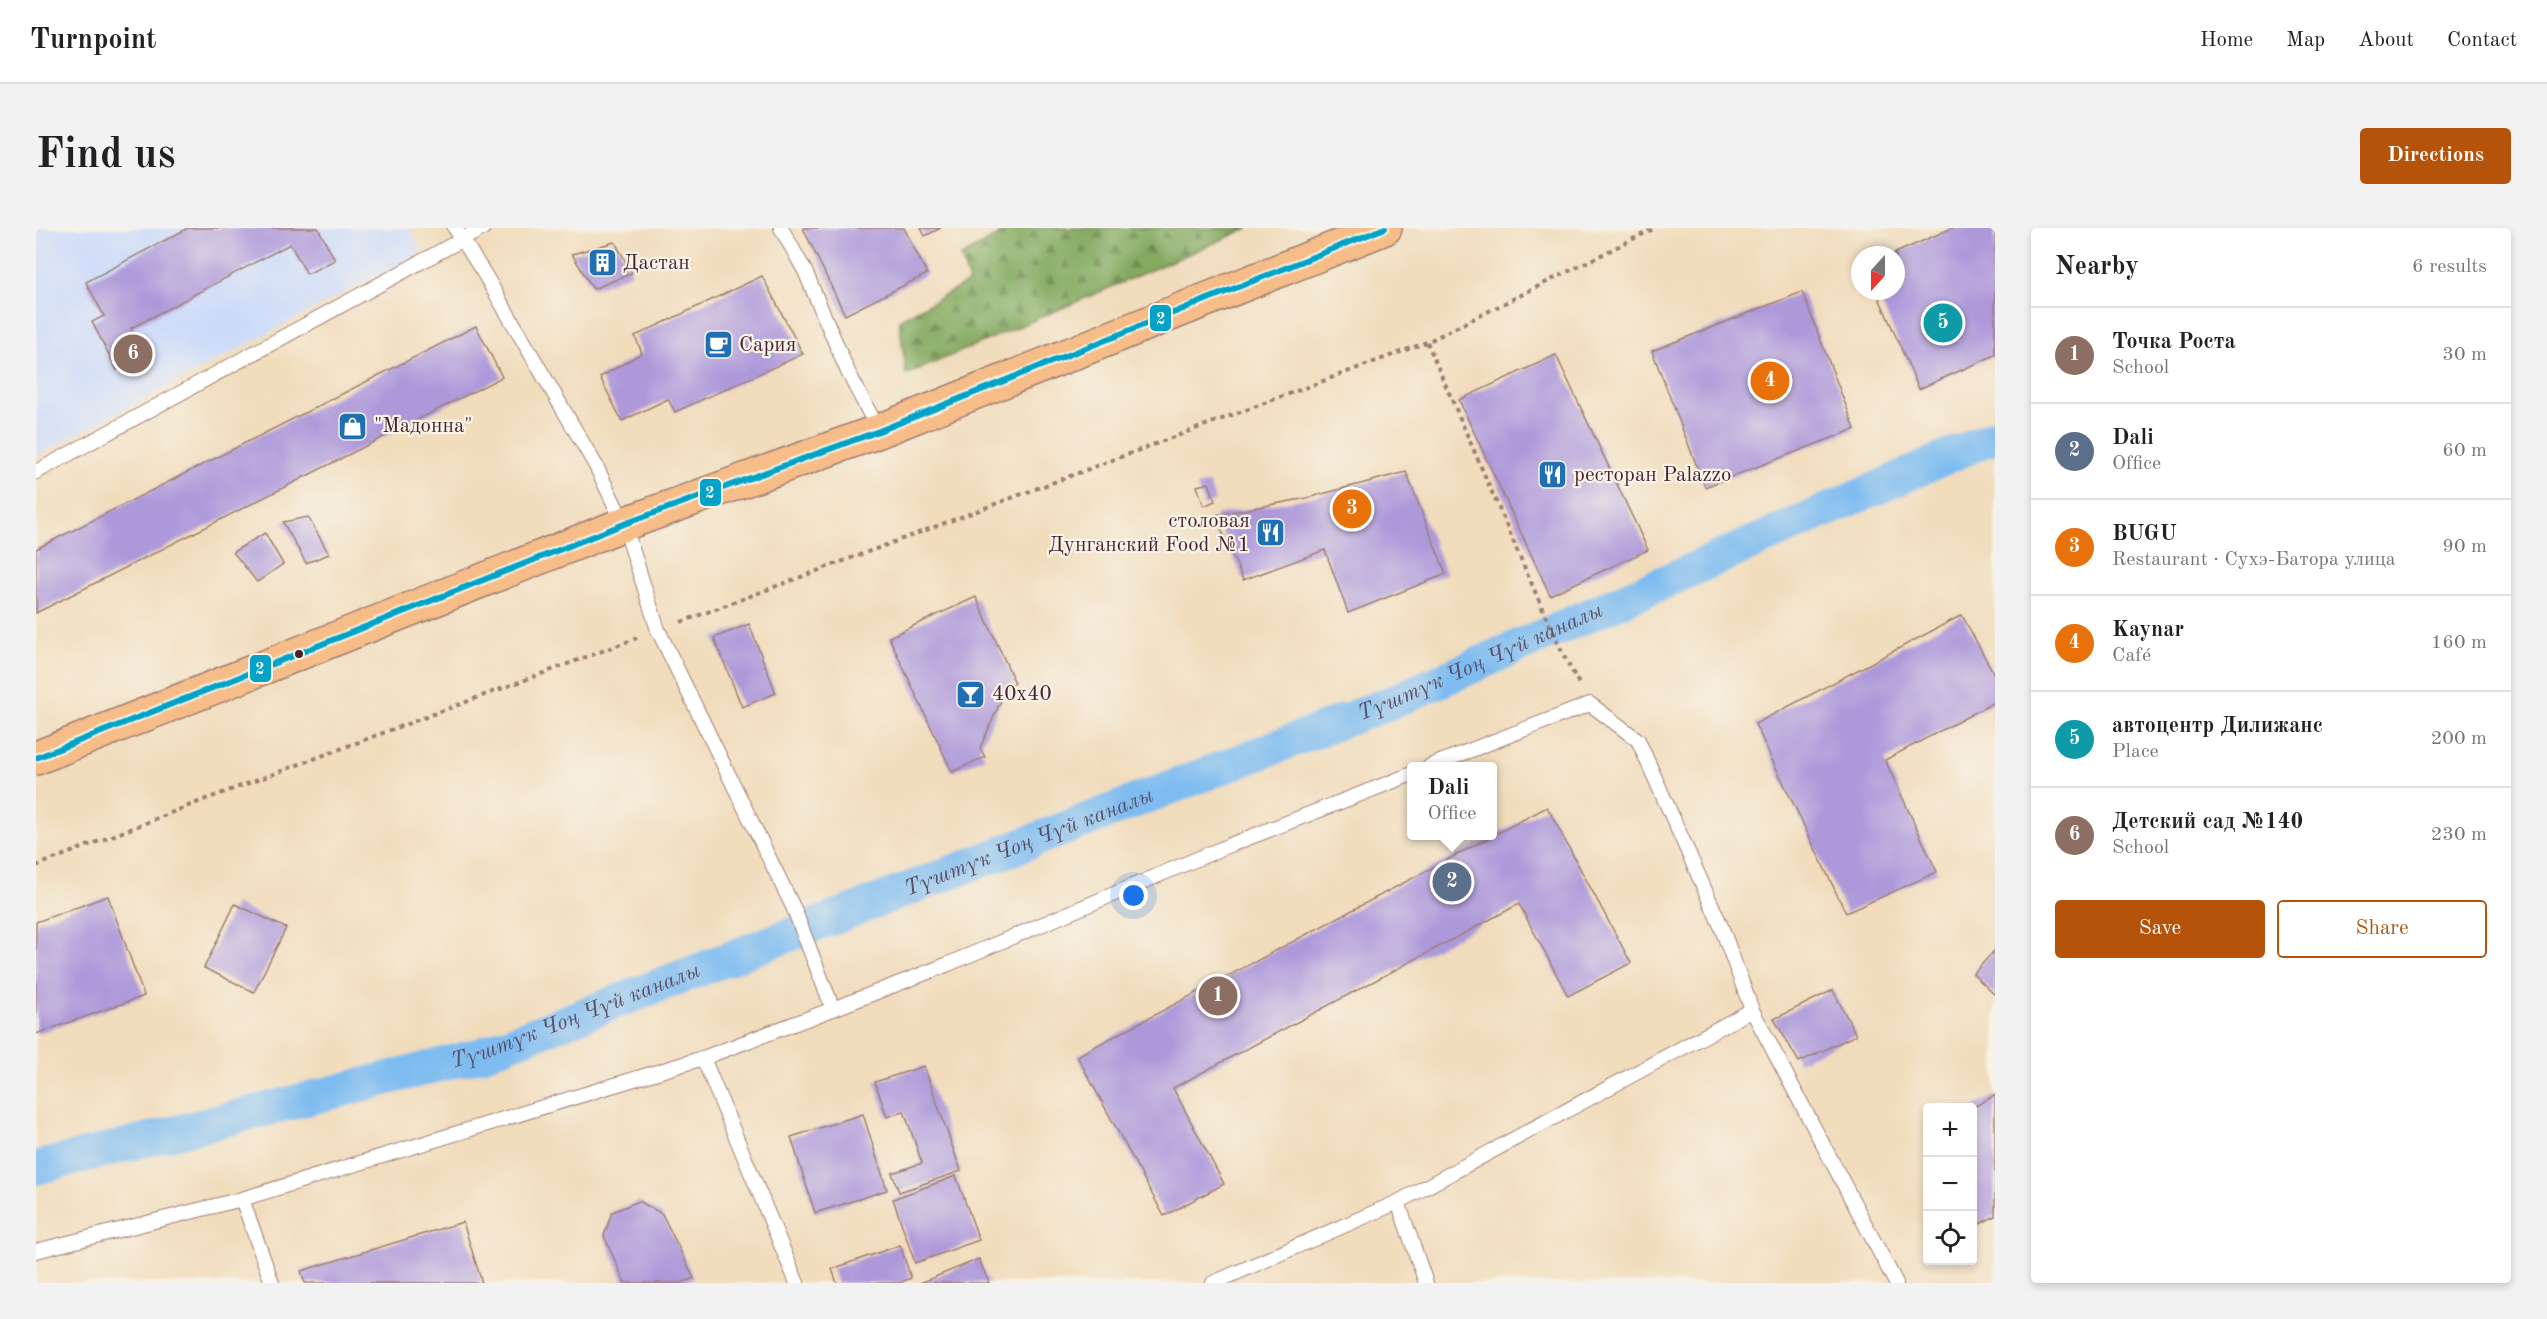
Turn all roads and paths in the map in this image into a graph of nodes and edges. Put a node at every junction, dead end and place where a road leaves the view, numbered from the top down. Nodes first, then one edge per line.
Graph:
1 (483, 228) edge
2 (782, 228) edge
3 (1385, 228) edge
4 (1655, 228) edge
5 (458, 234) edge
6 (1427, 342) junction
7 (879, 431) junction
8 (36, 472) edge
9 (624, 524) junction
10 (658, 630) junction
11 (1565, 658) dead end
12 (36, 758) edge
13 (1440, 762) edge
14 (1407, 776) edge
15 (36, 866) edge
16 (833, 1009) junction
17 (1752, 1010) junction
18 (703, 1058) junction
19 (242, 1199) junction
20 (1398, 1202) junction
21 (36, 1251) edge
22 (272, 1283) edge
23 (797, 1283) edge
24 (1213, 1283) edge
25 (1426, 1283) edge
26 (1896, 1283) edge

1 - 5 lane
2 - 7 lane
3 - 7 main road
4 - 6 path
5 - 8 lane
5 - 9 lane
6 - 10 path
6 - 11 path
7 - 9 main road
9 - 10 lane
9 - 12 main road
10 - 15 path
10 - 16 lane
13 - 17 lane
14 - 16 lane
16 - 18 lane
17 - 20 lane
17 - 26 lane
18 - 19 lane
18 - 23 lane
19 - 21 lane
19 - 22 lane
20 - 24 lane
20 - 25 lane

